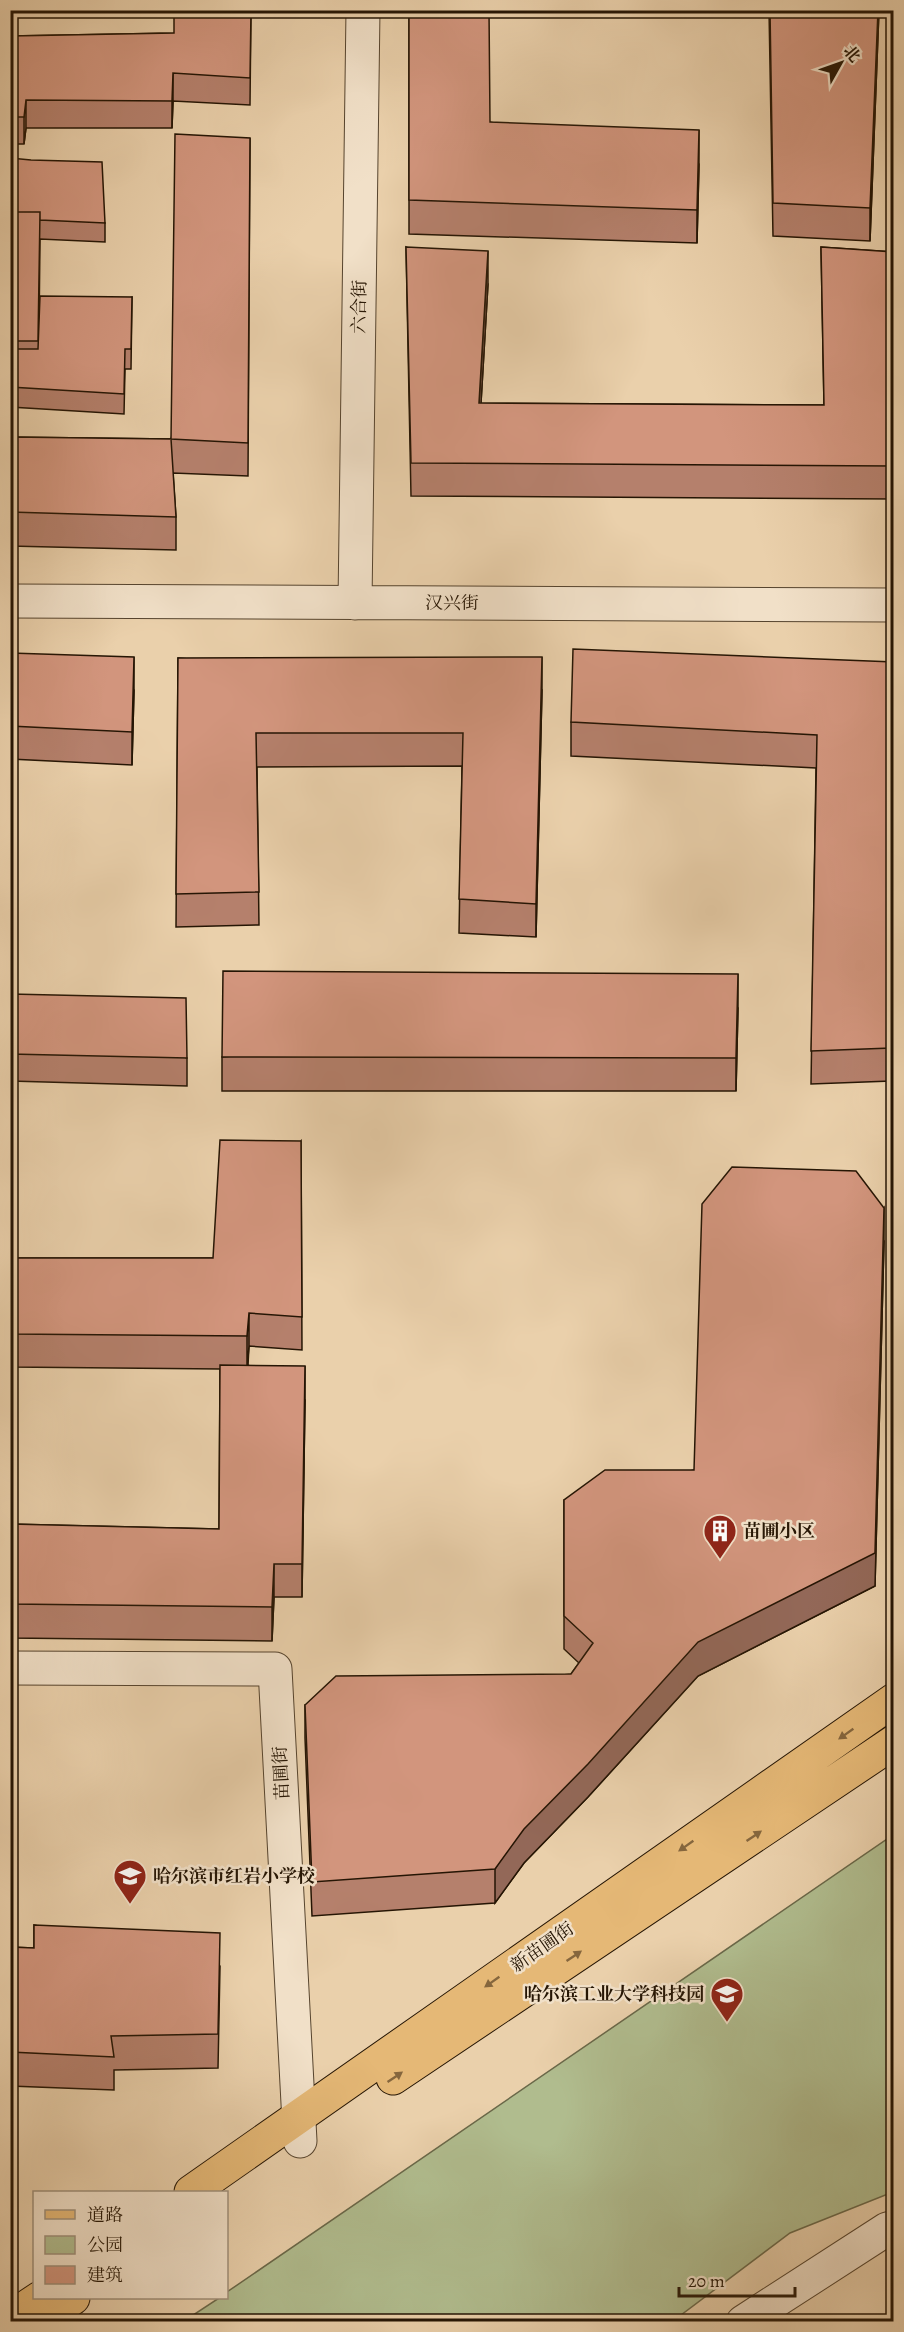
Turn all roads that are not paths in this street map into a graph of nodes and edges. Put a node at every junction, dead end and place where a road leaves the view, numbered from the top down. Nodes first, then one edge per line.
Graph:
1 (363, 10) edge
2 (10, 601) edge
3 (355, 603) junction
4 (894, 605) edge
5 (10, 1668) edge
6 (894, 1701) edge
7 (894, 1742) edge
8 (299, 2129) junction
9 (194, 2191) edge
10 (227, 2191) edge
11 (894, 2227) edge
12 (38, 2299) edge
13 (72, 2299) edge
14 (10, 2318) edge
15 (38, 2322) edge
16 (743, 2322) edge

1 - 3 street, 六合街
2 - 3 street, 汉兴街
3 - 4 street, 汉兴街
5 - 8 street, 苗圃街
6 -> 8 main road, 新苗圃街
8 -> 7 main road, 新苗圃街
8 - 9 main road, 新苗圃街
8 - 10 main road, 新苗圃街
11 - 16 street
12 - 14 main road
13 - 15 main road

